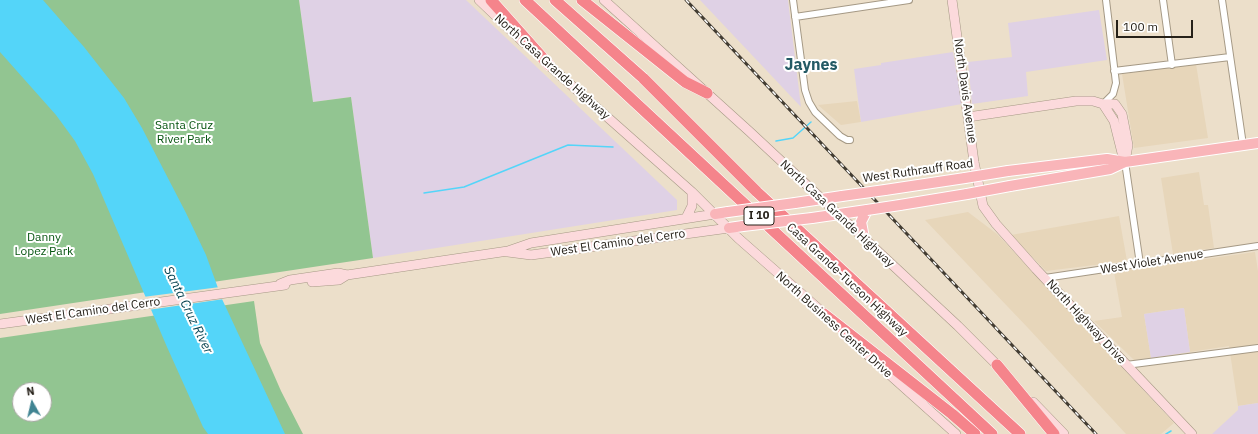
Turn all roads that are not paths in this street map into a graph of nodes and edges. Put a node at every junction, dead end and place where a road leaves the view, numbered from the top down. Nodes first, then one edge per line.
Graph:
1 (479, 0) edge
2 (491, 0) edge
3 (525, 0) edge
4 (555, 0) edge
5 (582, 0) edge
6 (604, 0) edge
7 (793, 0) edge
8 (909, 0) edge
9 (952, 0) edge
10 (1106, 0) edge
11 (1163, 0) edge
12 (1222, 0) edge
13 (795, 17) junction
14 (1230, 57) junction
15 (549, 65) junction
16 (1172, 65) junction
17 (1114, 71) junction
18 (707, 93) junction
19 (1104, 104) junction
20 (968, 117) junction
21 (850, 140) dead end
22 (1258, 143) edge
23 (1243, 145) junction
24 (1125, 162) junction
25 (692, 192) junction
26 (821, 199) junction
27 (983, 206) joint
28 (864, 212) junction
29 (715, 214) junction
30 (837, 214) junction
31 (686, 218) junction
32 (729, 228) junction
33 (864, 238) junction
34 (1258, 246) edge
35 (508, 251) junction
36 (1140, 264) junction
37 (1045, 278) junction
38 (824, 314) junction
39 (0, 324) edge
40 (1258, 348) edge
41 (996, 365) junction
42 (1126, 365) junction
43 (956, 434) edge
44 (975, 434) edge
45 (992, 434) edge
46 (1020, 434) edge
47 (1054, 434) edge
48 (1064, 434) edge
49 (1192, 434) edge

1 - 15 main road, North Casa Grande Highway
2 - 15 highway
3 - 45 highway, Casa Grande-Tucson Highway / I 10
4 - 46 highway, Casa Grande-Tucson Highway / I 10
5 - 18 highway
6 - 18 main road, North Casa Grande Highway
7 - 13 street
8 - 13 street
9 - 20 main road, North Davis Avenue
10 - 17 street
11 - 16 street
12 - 14 street
13 - 21 street
14 - 16 street
14 - 23 street
15 - 25 main road, North Casa Grande Highway
16 - 17 street
17 - 19 street
18 - 26 main road, North Casa Grande Highway
19 - 20 main road
19 - 24 main road
20 - 27 main road, North Davis Avenue
22 - 23 main road, West Ruthrauff Road
23 - 24 main road, West Ruthrauff Road
24 - 26 main road, West Ruthrauff Road, bridge
24 - 28 main road, West Ruthrauff Road, bridge
24 - 36 street
25 - 29 main road, North Casa Grande Highway
25 - 31 main road
26 - 29 main road, West Ruthrauff Road, bridge
26 - 30 main road, North Casa Grande Highway
27 - 37 main road, North Highway Drive
28 - 30 main road, West Ruthrauff Road
28 - 33 main road
29 - 31 main road, West El Camino del Cerro
29 - 32 main road, North Business Center Drive
30 - 32 main road, West Ruthrauff Road, bridge
30 - 33 main road, North Casa Grande Highway
31 - 35 main road, West El Camino del Cerro
32 - 35 main road, West El Camino del Cerro
32 - 38 main road, North Business Center Drive
33 - 41 main road, North Casa Grande Highway
34 - 36 street, West Violet Avenue
35 - 39 main road, West El Camino del Cerro
36 - 37 street, West Violet Avenue
37 - 42 main road, North Highway Drive
38 - 43 main road, North Business Center Drive
38 - 44 highway
40 - 42 street
41 - 47 highway
41 - 48 main road, North Casa Grande Highway
42 - 49 main road, North Highway Drive

